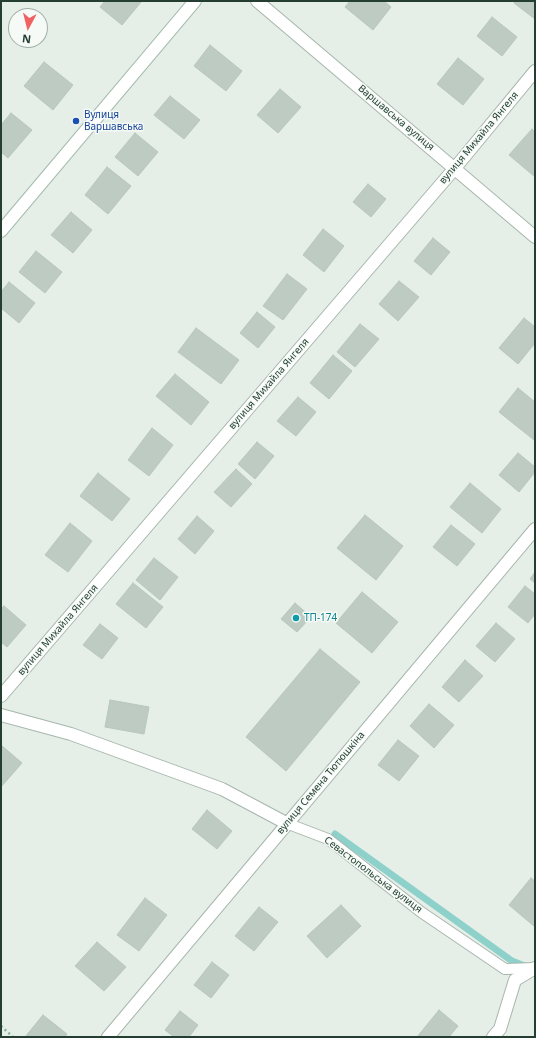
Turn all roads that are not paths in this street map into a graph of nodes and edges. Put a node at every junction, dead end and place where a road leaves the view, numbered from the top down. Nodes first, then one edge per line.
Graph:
1 (195, 1) edge
2 (257, 1) edge
3 (535, 72) edge
4 (455, 168) junction
5 (1, 231) edge
6 (535, 236) edge
7 (535, 529) edge
8 (1, 696) edge
9 (1, 715) edge
10 (286, 823) junction
11 (535, 968) edge
12 (108, 1037) edge
13 (494, 1037) edge

1 - 5 street
2 - 4 street, Варшавська вулиця
3 - 4 street, вулиця Михайла Янгеля
4 - 6 street, Варшавська вулиця
4 - 8 street, вулиця Михайла Янгеля
7 - 10 street, вулиця Семена Тютюшкіна
9 - 10 street, Севастопольська вулиця
10 - 11 lane, Севастопольська вулиця
10 - 12 street, вулиця Семена Тютюшкіна
11 - 13 street

